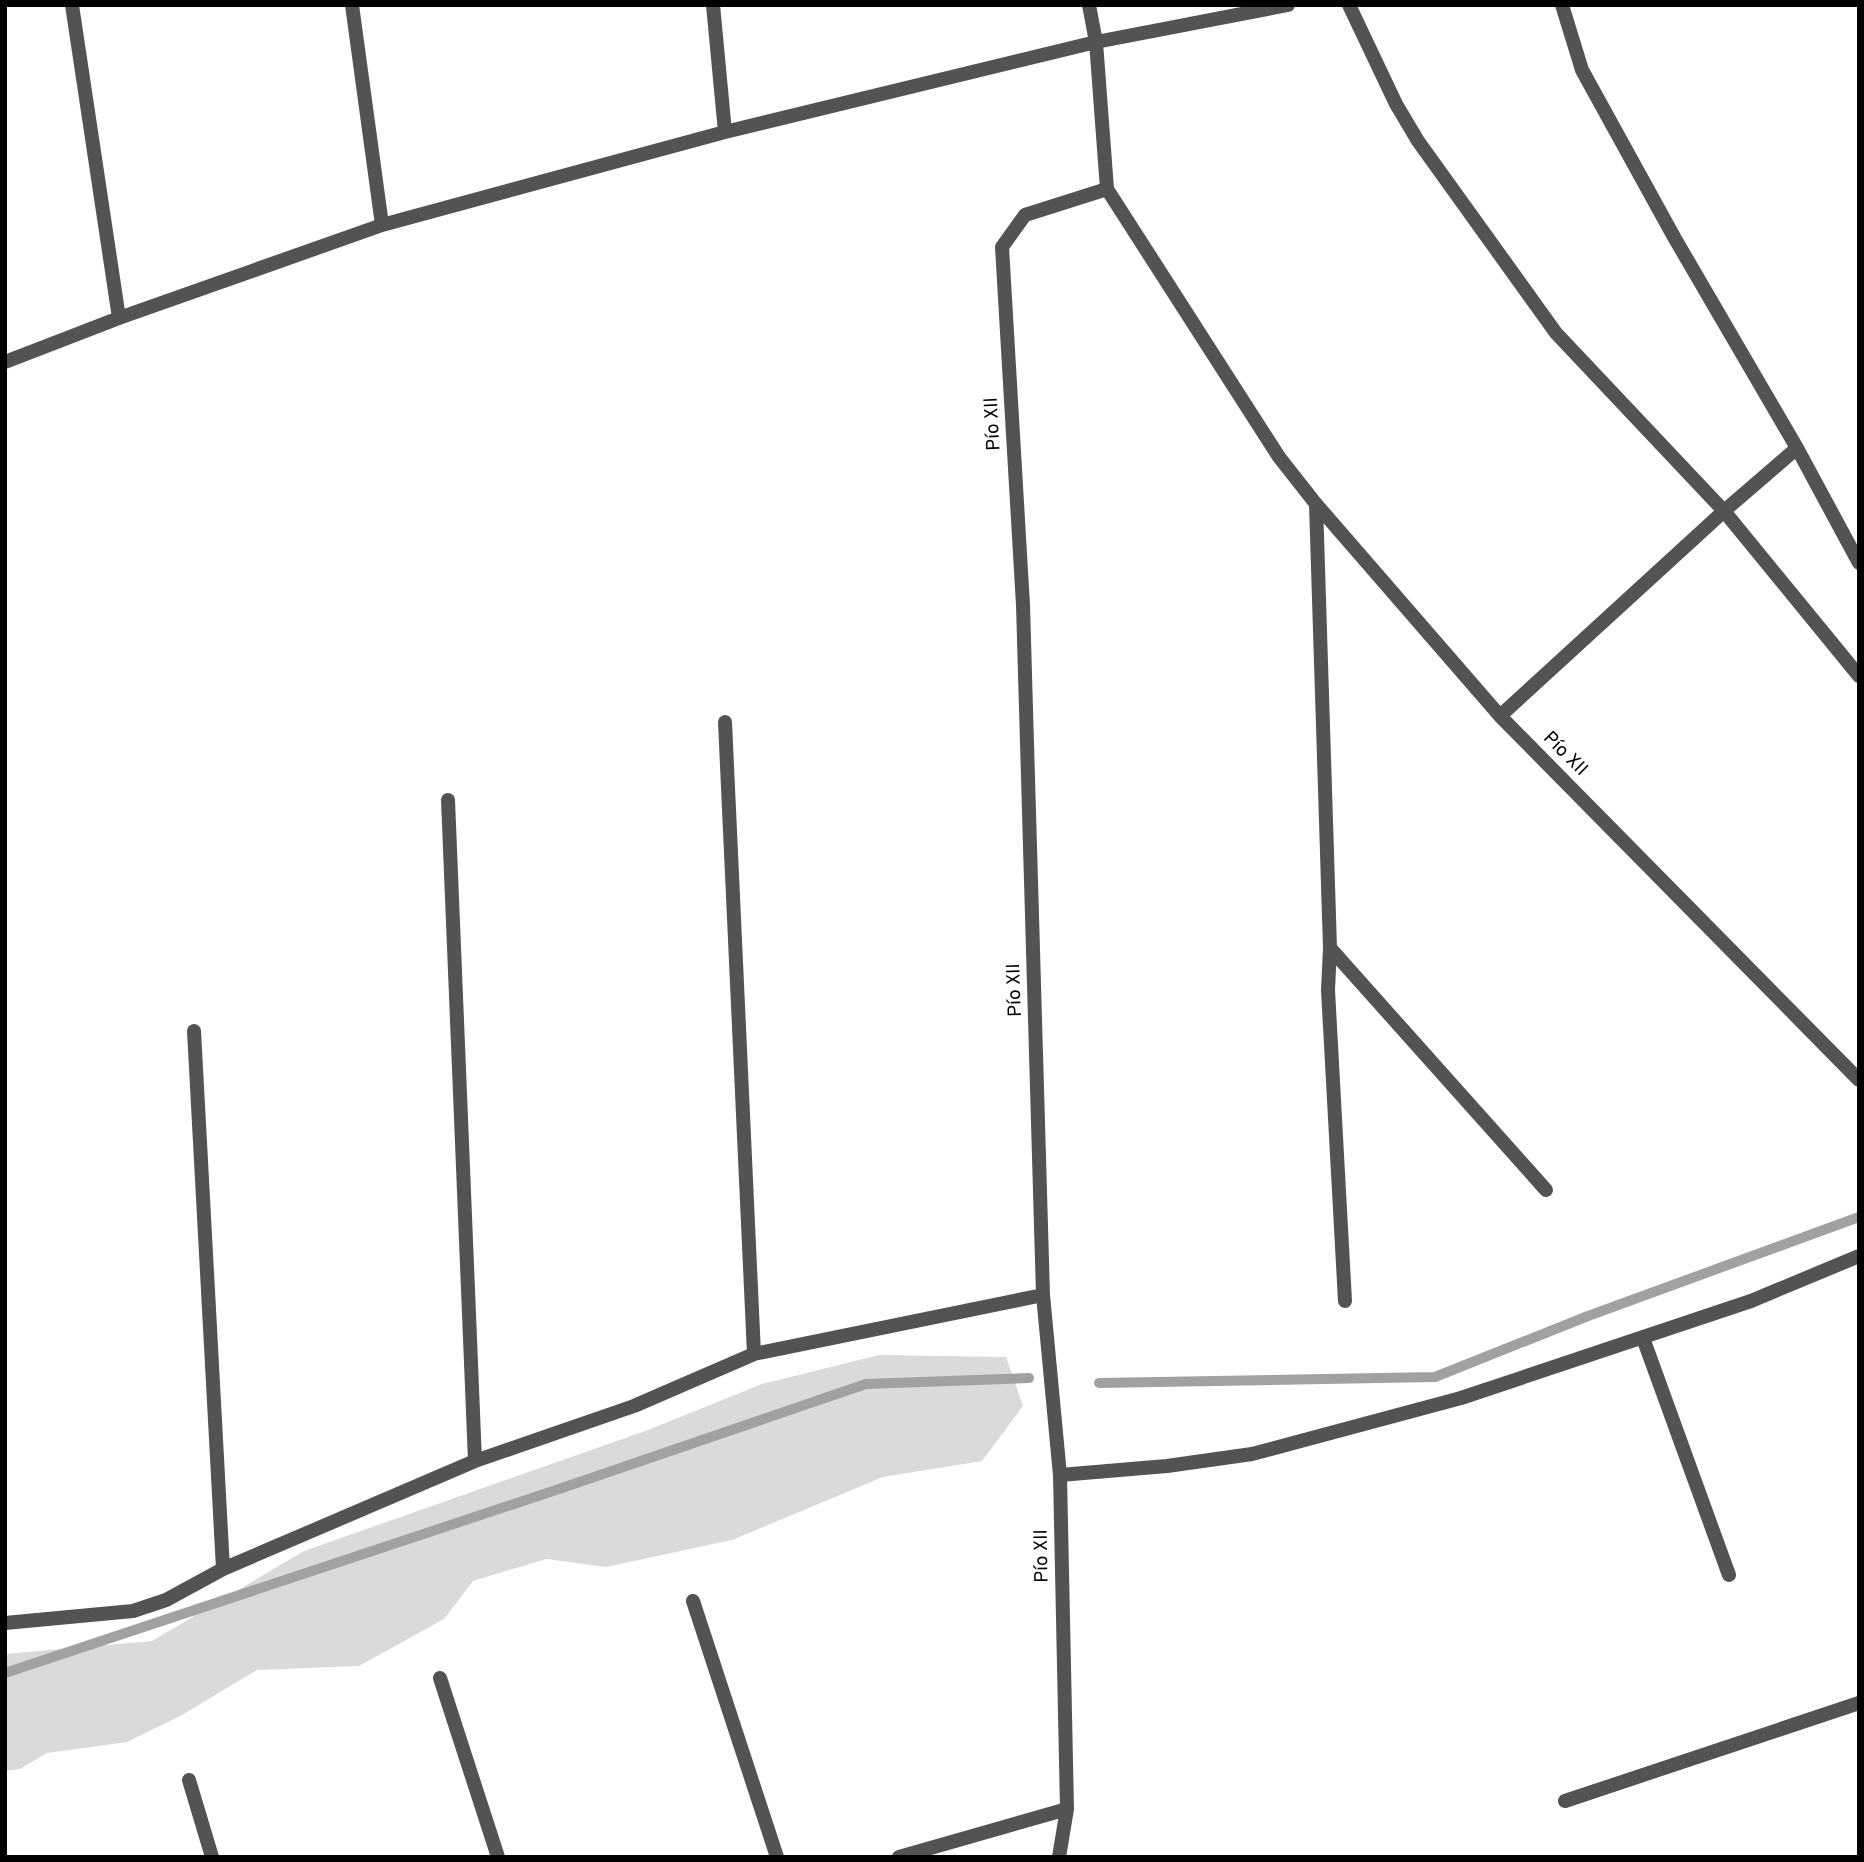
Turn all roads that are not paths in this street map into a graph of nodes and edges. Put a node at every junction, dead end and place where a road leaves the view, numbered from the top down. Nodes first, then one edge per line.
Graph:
1 (72, 5) edge
2 (352, 5) edge
3 (713, 5) edge
4 (1089, 5) edge
5 (1288, 5) edge
6 (1349, 5) edge
7 (1562, 5) edge
8 (1096, 43) junction
9 (725, 132) junction
10 (1107, 189) junction
11 (382, 225) junction
12 (119, 318) junction
13 (5, 362) edge
14 (1797, 448) junction
15 (1316, 504) junction
16 (1724, 511) junction
17 (1859, 563) edge
18 (1859, 676) edge
19 (1500, 716) junction
20 (725, 722) dead end
21 (448, 800) dead end
22 (1330, 948) junction
23 (194, 1031) dead end
24 (1859, 1080) edge
25 (1546, 1190) dead end
26 (1859, 1256) edge
27 (1043, 1295) junction
28 (1345, 1301) dead end
29 (1643, 1338) junction
30 (754, 1354) junction
31 (475, 1461) junction
32 (1060, 1475) junction
33 (223, 1569) junction
34 (1729, 1575) dead end
35 (692, 1601) dead end
36 (5, 1623) edge
37 (440, 1678) dead end
38 (1859, 1703) edge
39 (189, 1780) dead end
40 (1565, 1801) dead end
41 (1067, 1809) junction
42 (212, 1857) edge
43 (498, 1857) edge
44 (777, 1857) edge
45 (899, 1857) edge
46 (1059, 1857) edge

1 - 12 street
2 - 11 street
3 - 9 street
4 - 8 street, Pío XII
5 - 8 street
6 - 16 street
7 - 14 street
8 - 9 street
8 - 10 street, Pío XII
9 - 11 street
10 - 15 street, Pío XII
10 - 27 street, Pío XII
11 - 12 street
12 - 13 street
14 - 16 street
14 - 17 street
15 - 19 street, Pío XII
15 - 22 street
16 - 18 street
16 - 19 street
19 - 24 street, Pío XII
20 - 30 street
21 - 31 street
22 - 25 street
22 - 28 street
23 - 33 street
26 - 29 street
27 - 30 street
27 - 32 street, Pío XII
29 - 32 street
29 - 34 street
30 - 31 street
31 - 33 street
32 - 41 street, Pío XII
33 - 36 street
35 - 44 street
37 - 43 street
38 - 40 street
39 - 42 street
41 - 45 street
41 - 46 street, Pío XII

